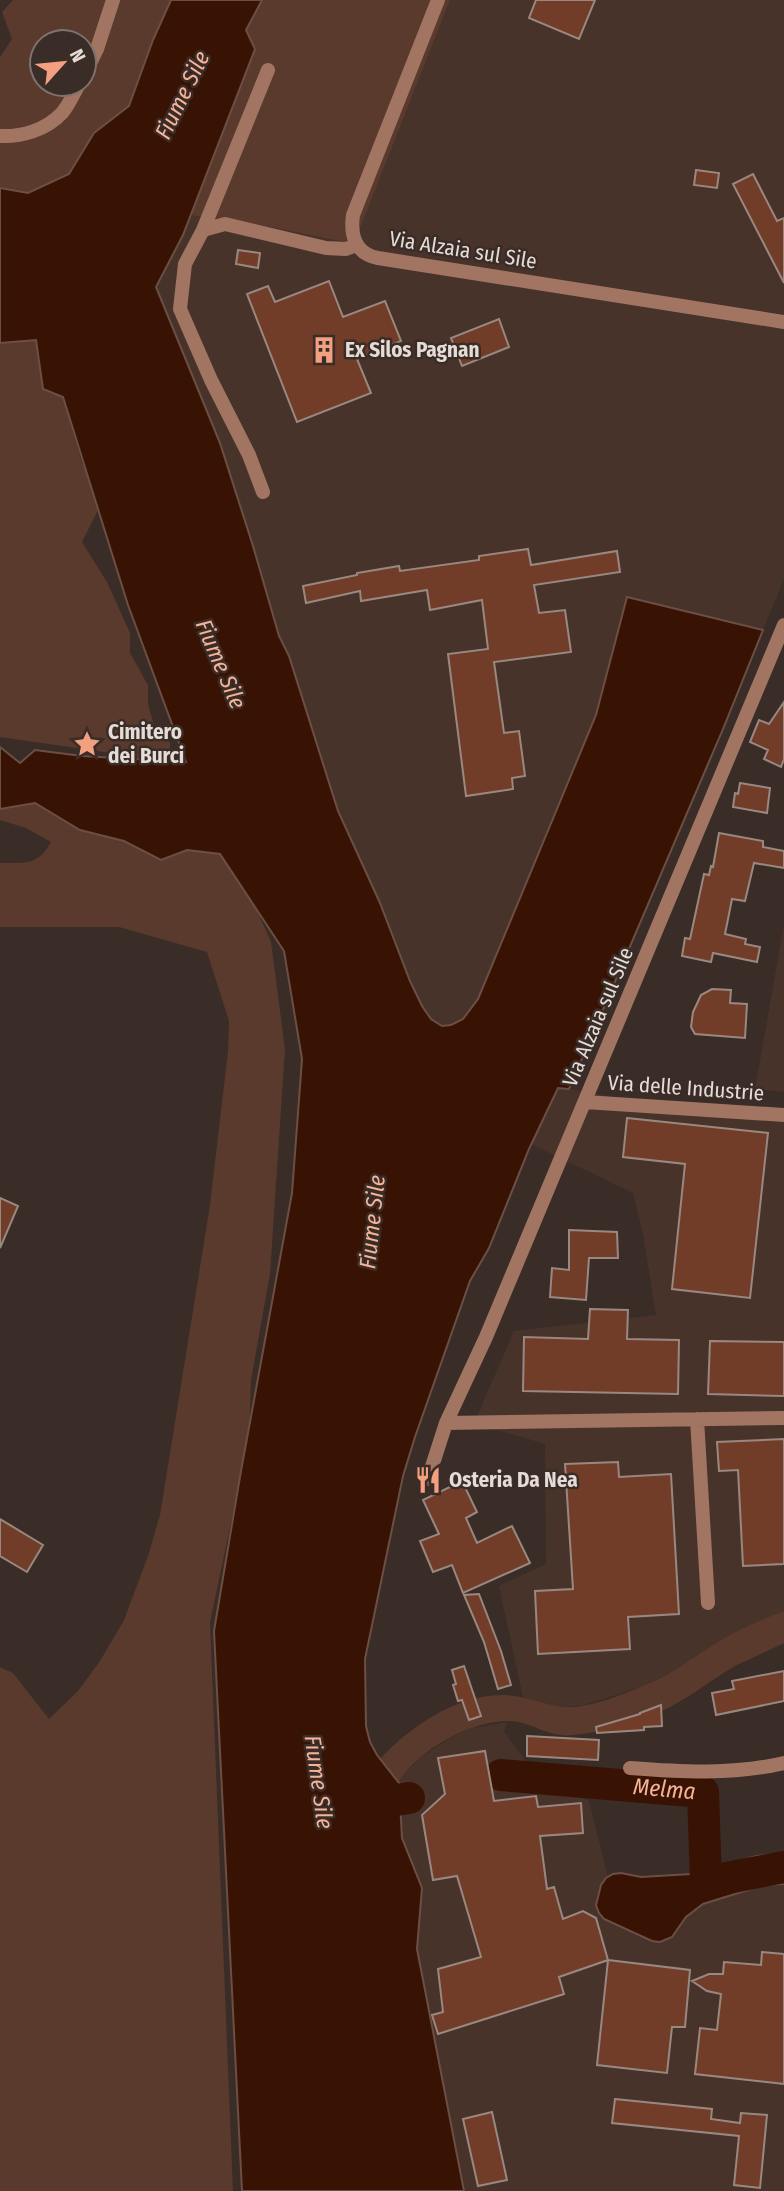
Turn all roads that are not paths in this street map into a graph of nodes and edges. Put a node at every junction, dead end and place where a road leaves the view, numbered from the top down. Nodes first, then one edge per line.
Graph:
1 (113, 0) edge
2 (438, 0) edge
3 (98, 46) edge
4 (268, 70) dead end
5 (70, 98) edge
6 (0, 136) edge
7 (203, 230) junction
8 (357, 245) junction
9 (784, 322) edge
10 (263, 492) dead end
11 (784, 625) edge
12 (585, 1102) junction
13 (784, 1115) edge
14 (784, 1418) edge
15 (697, 1419) junction
16 (446, 1423) junction
17 (428, 1479) dead end
18 (708, 1603) dead end
19 (784, 1763) edge
20 (630, 1768) dead end

1 - 3 street
2 - 8 street, Via Alzaia sul Sile
4 - 7 street
5 - 6 street
7 - 8 street
7 - 10 street
8 - 9 street, Via Alzaia sul Sile
11 - 12 street, Via Alzaia sul Sile
12 - 13 street, Via delle Industrie
12 - 16 street, Via Alzaia sul Sile
14 - 15 street
15 - 16 street
15 - 18 street
16 - 17 street, Via Alzaia sul Sile
19 - 20 street

